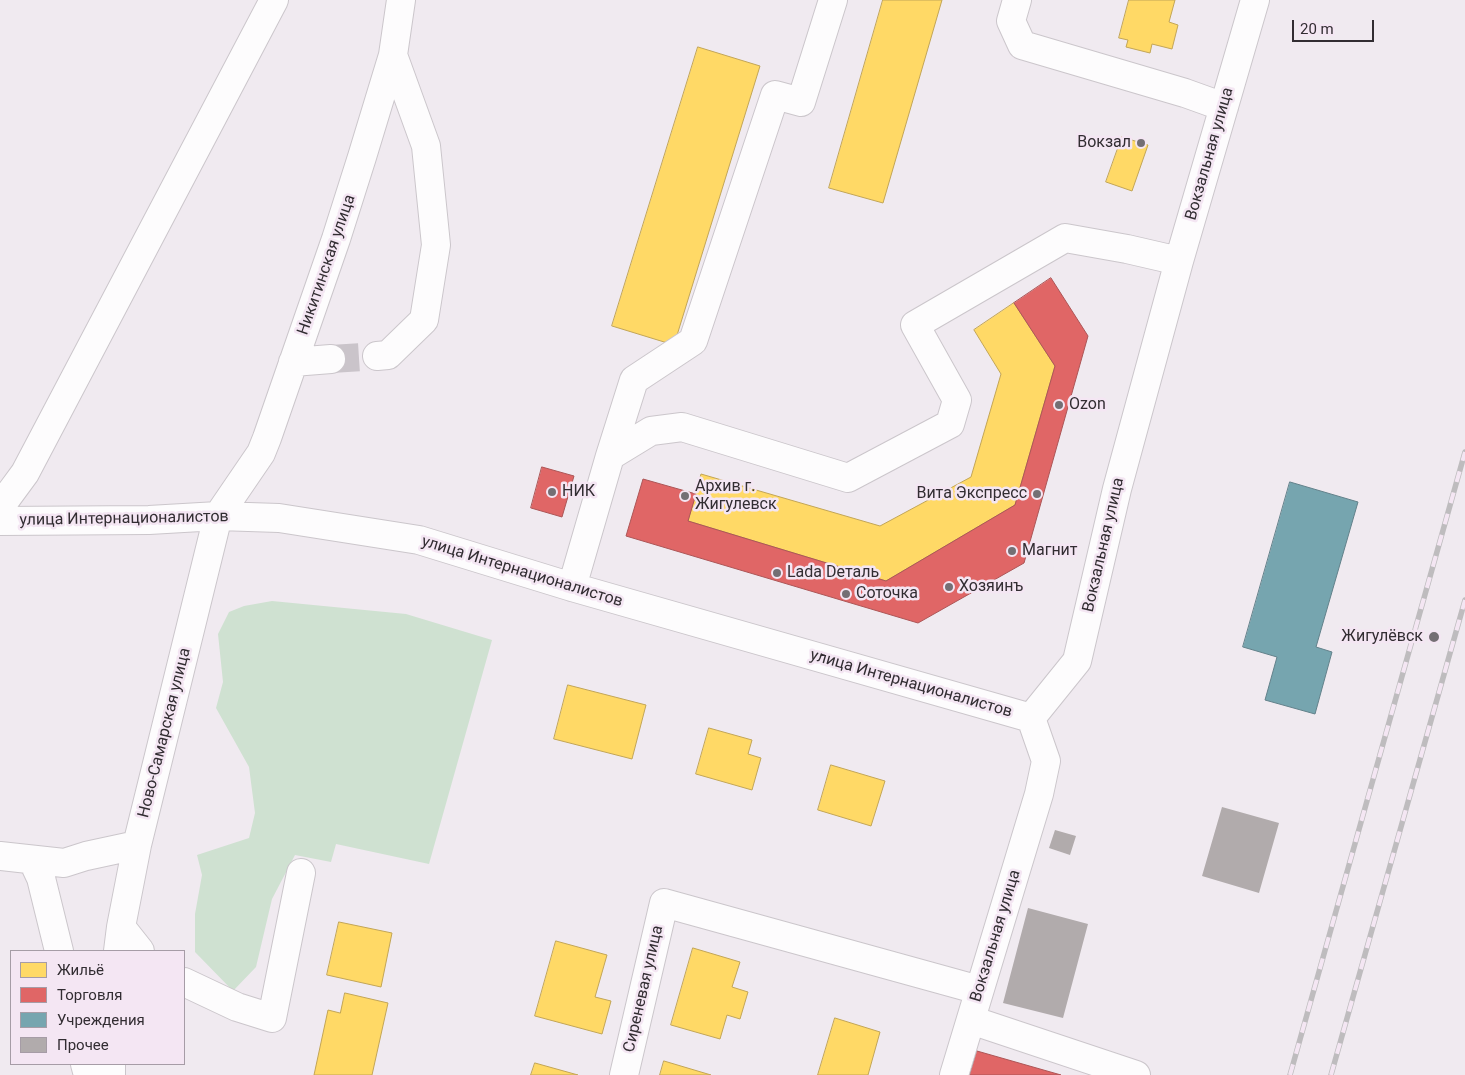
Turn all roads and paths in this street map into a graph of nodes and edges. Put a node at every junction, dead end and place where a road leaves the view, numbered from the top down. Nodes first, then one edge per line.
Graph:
1 (274, 0) edge
2 (401, 0) edge
3 (833, 0) edge
4 (1017, 0) edge
5 (1255, 0) edge
6 (393, 55) junction
7 (1224, 107) junction
8 (1179, 262) junction
9 (377, 356) tunnel mouth
10 (331, 360) tunnel mouth
11 (293, 362) junction
12 (610, 456) junction
13 (0, 506) edge
14 (218, 516) junction
15 (0, 521) edge
16 (572, 587) junction
17 (1031, 718) junction
18 (137, 845) junction
19 (0, 856) edge
20 (33, 861) junction
21 (302, 873) dead end
22 (119, 939) edge
23 (58, 950) edge
24 (138, 950) edge
25 (185, 982) edge
26 (979, 990) junction
27 (971, 1020) junction
28 (624, 1075) edge
29 (954, 1075) edge
30 (1136, 1075) edge

1 - 13 street
2 - 6 street, Никитинская улица
3 - 12 street
4 - 7 street
5 - 7 street, Вокзальная улица
6 - 9 street
6 - 11 street, Никитинская улица
7 - 8 street, Вокзальная улица
8 - 12 street
8 - 17 street, Вокзальная улица
10 - 11 street
11 - 14 street, Никитинская улица
12 - 16 street
14 - 15 street, улица Интернационалистов
14 - 16 street, улица Интернационалистов
14 - 18 street, Ново-Самарская улица
16 - 17 street, улица Интернационалистов
17 - 26 street, Вокзальная улица
18 - 20 street
18 - 22 street, Ново-Самарская улица
19 - 20 street
20 - 23 street
21 - 25 street
22 - 24 street
26 - 27 street, Вокзальная улица
26 - 28 street, Сиреневая улица
27 - 29 street, Вокзальная улица
27 - 30 street

